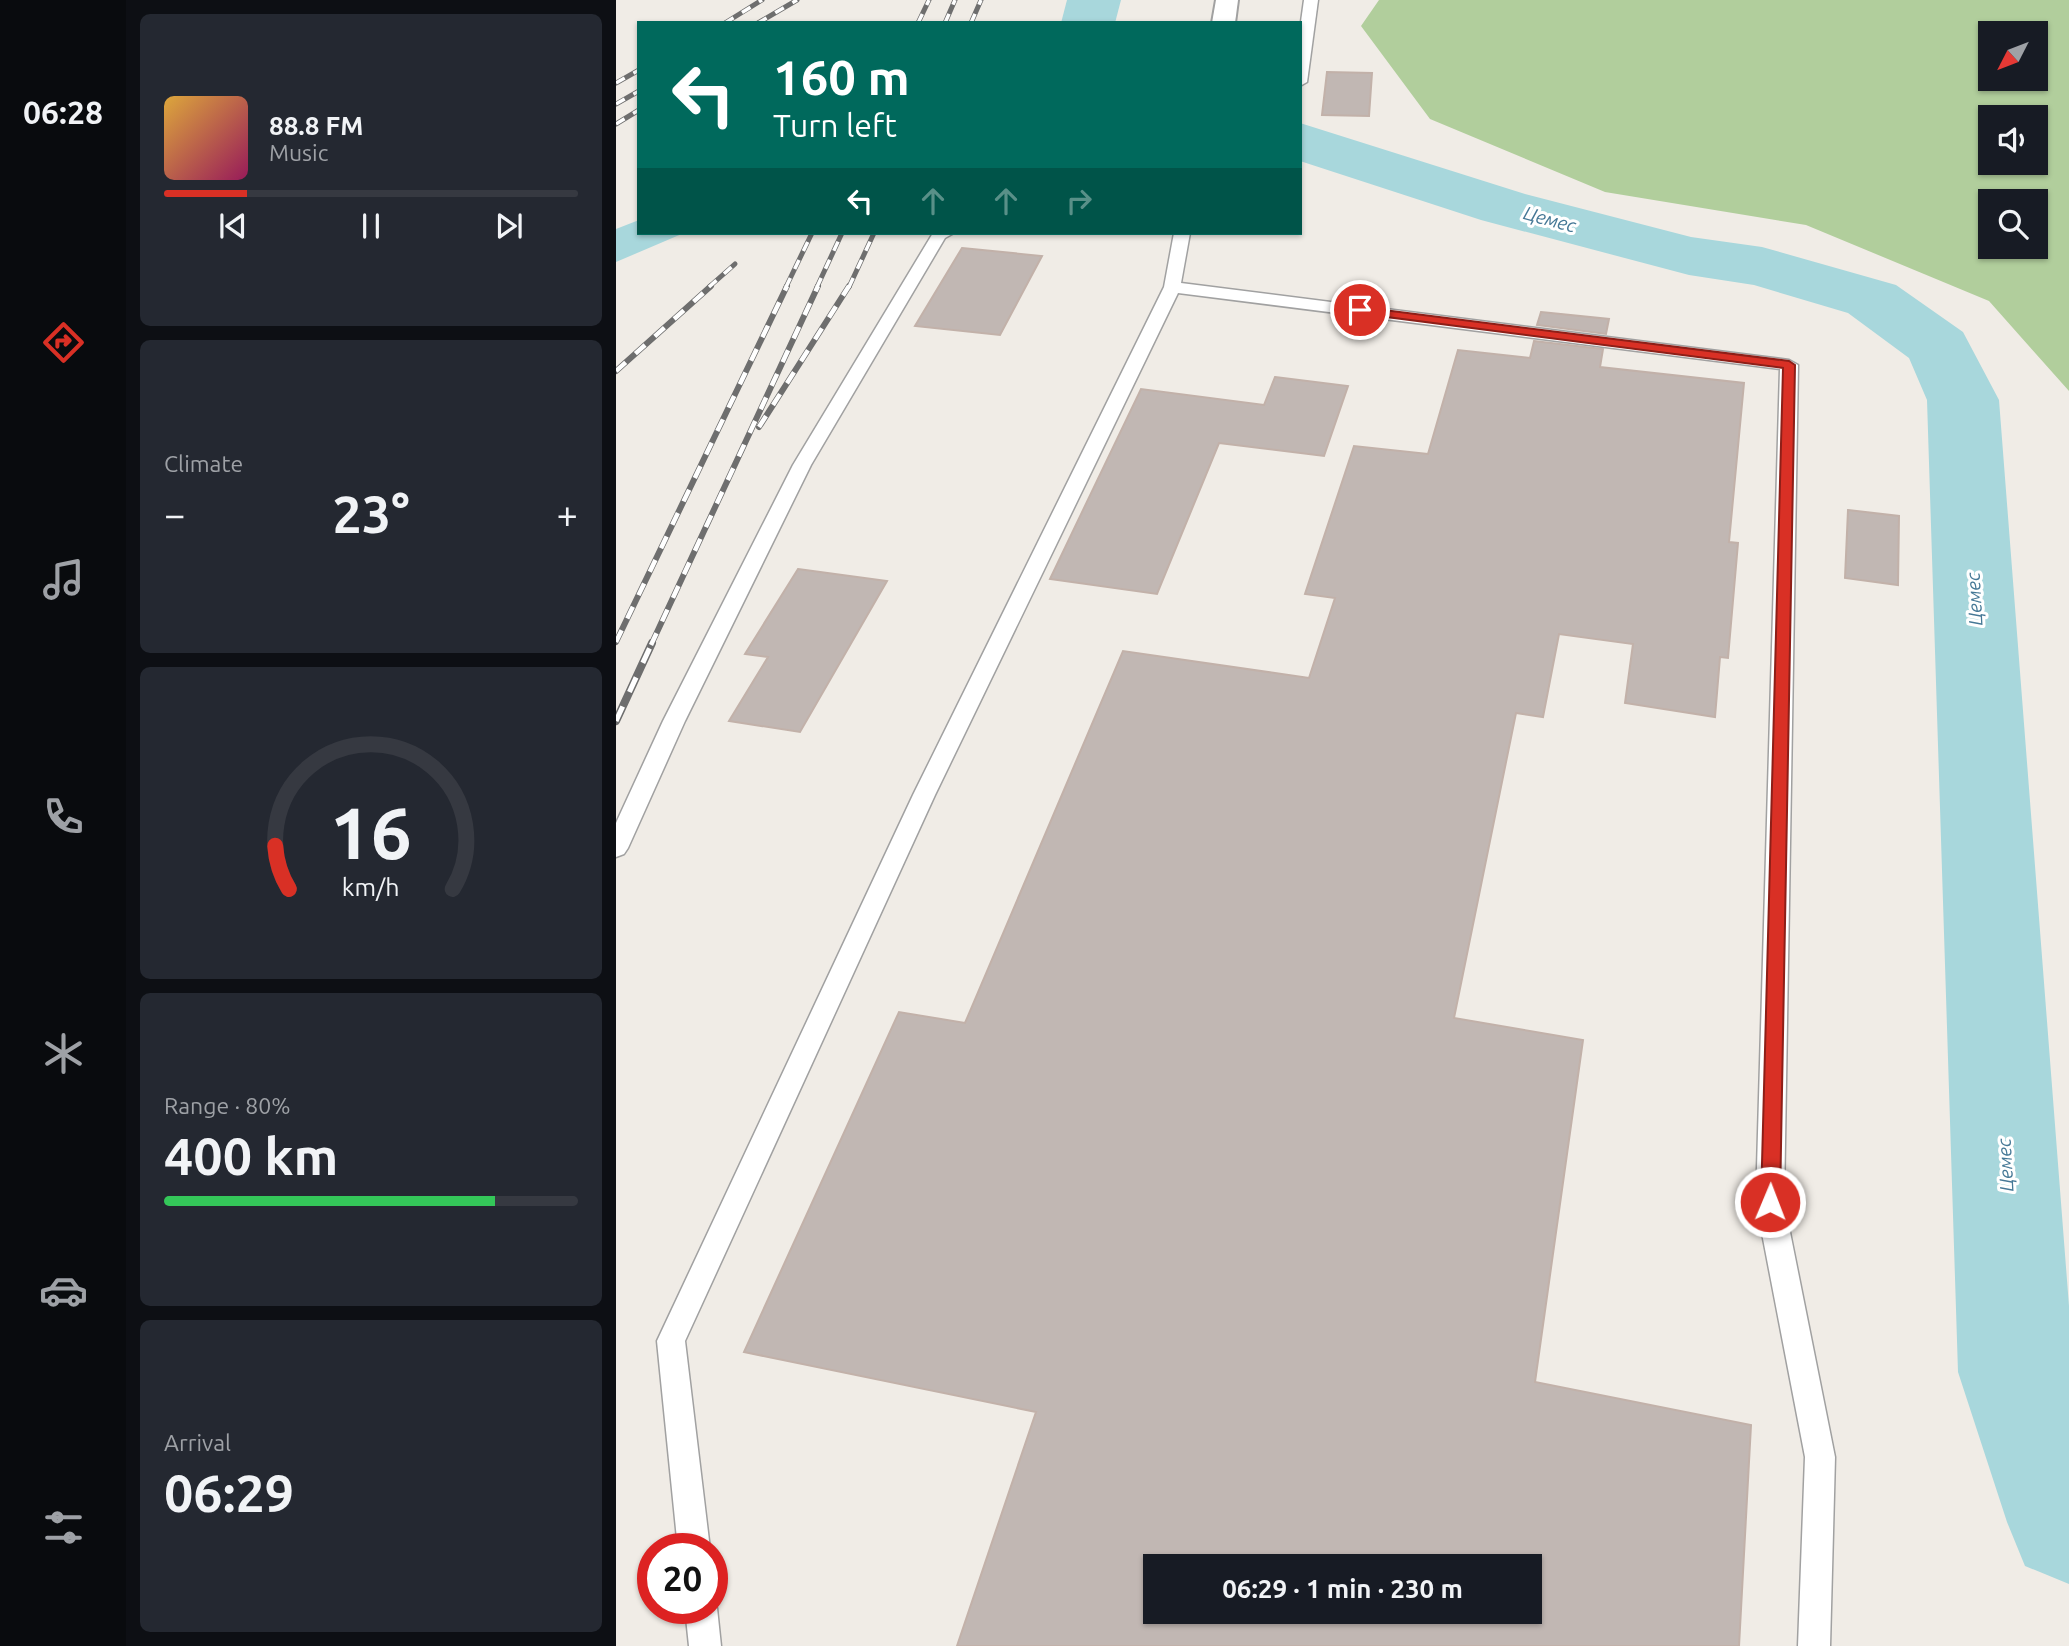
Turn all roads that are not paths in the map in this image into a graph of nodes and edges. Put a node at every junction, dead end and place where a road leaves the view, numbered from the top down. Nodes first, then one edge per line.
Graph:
1 (1227, 0) edge
2 (1311, 0) edge
3 (1223, 21) edge
4 (1302, 67) edge
5 (939, 235) edge
6 (1182, 235) edge
7 (1172, 287) junction
8 (616, 848) edge
9 (692, 1533) edge
10 (703, 1624) edge
11 (705, 1646) edge
12 (1814, 1646) edge

1 - 3 street
2 - 4 lane
5 - 8 lane
6 - 7 lane
7 - 9 lane
7 - 12 lane
10 - 11 lane

